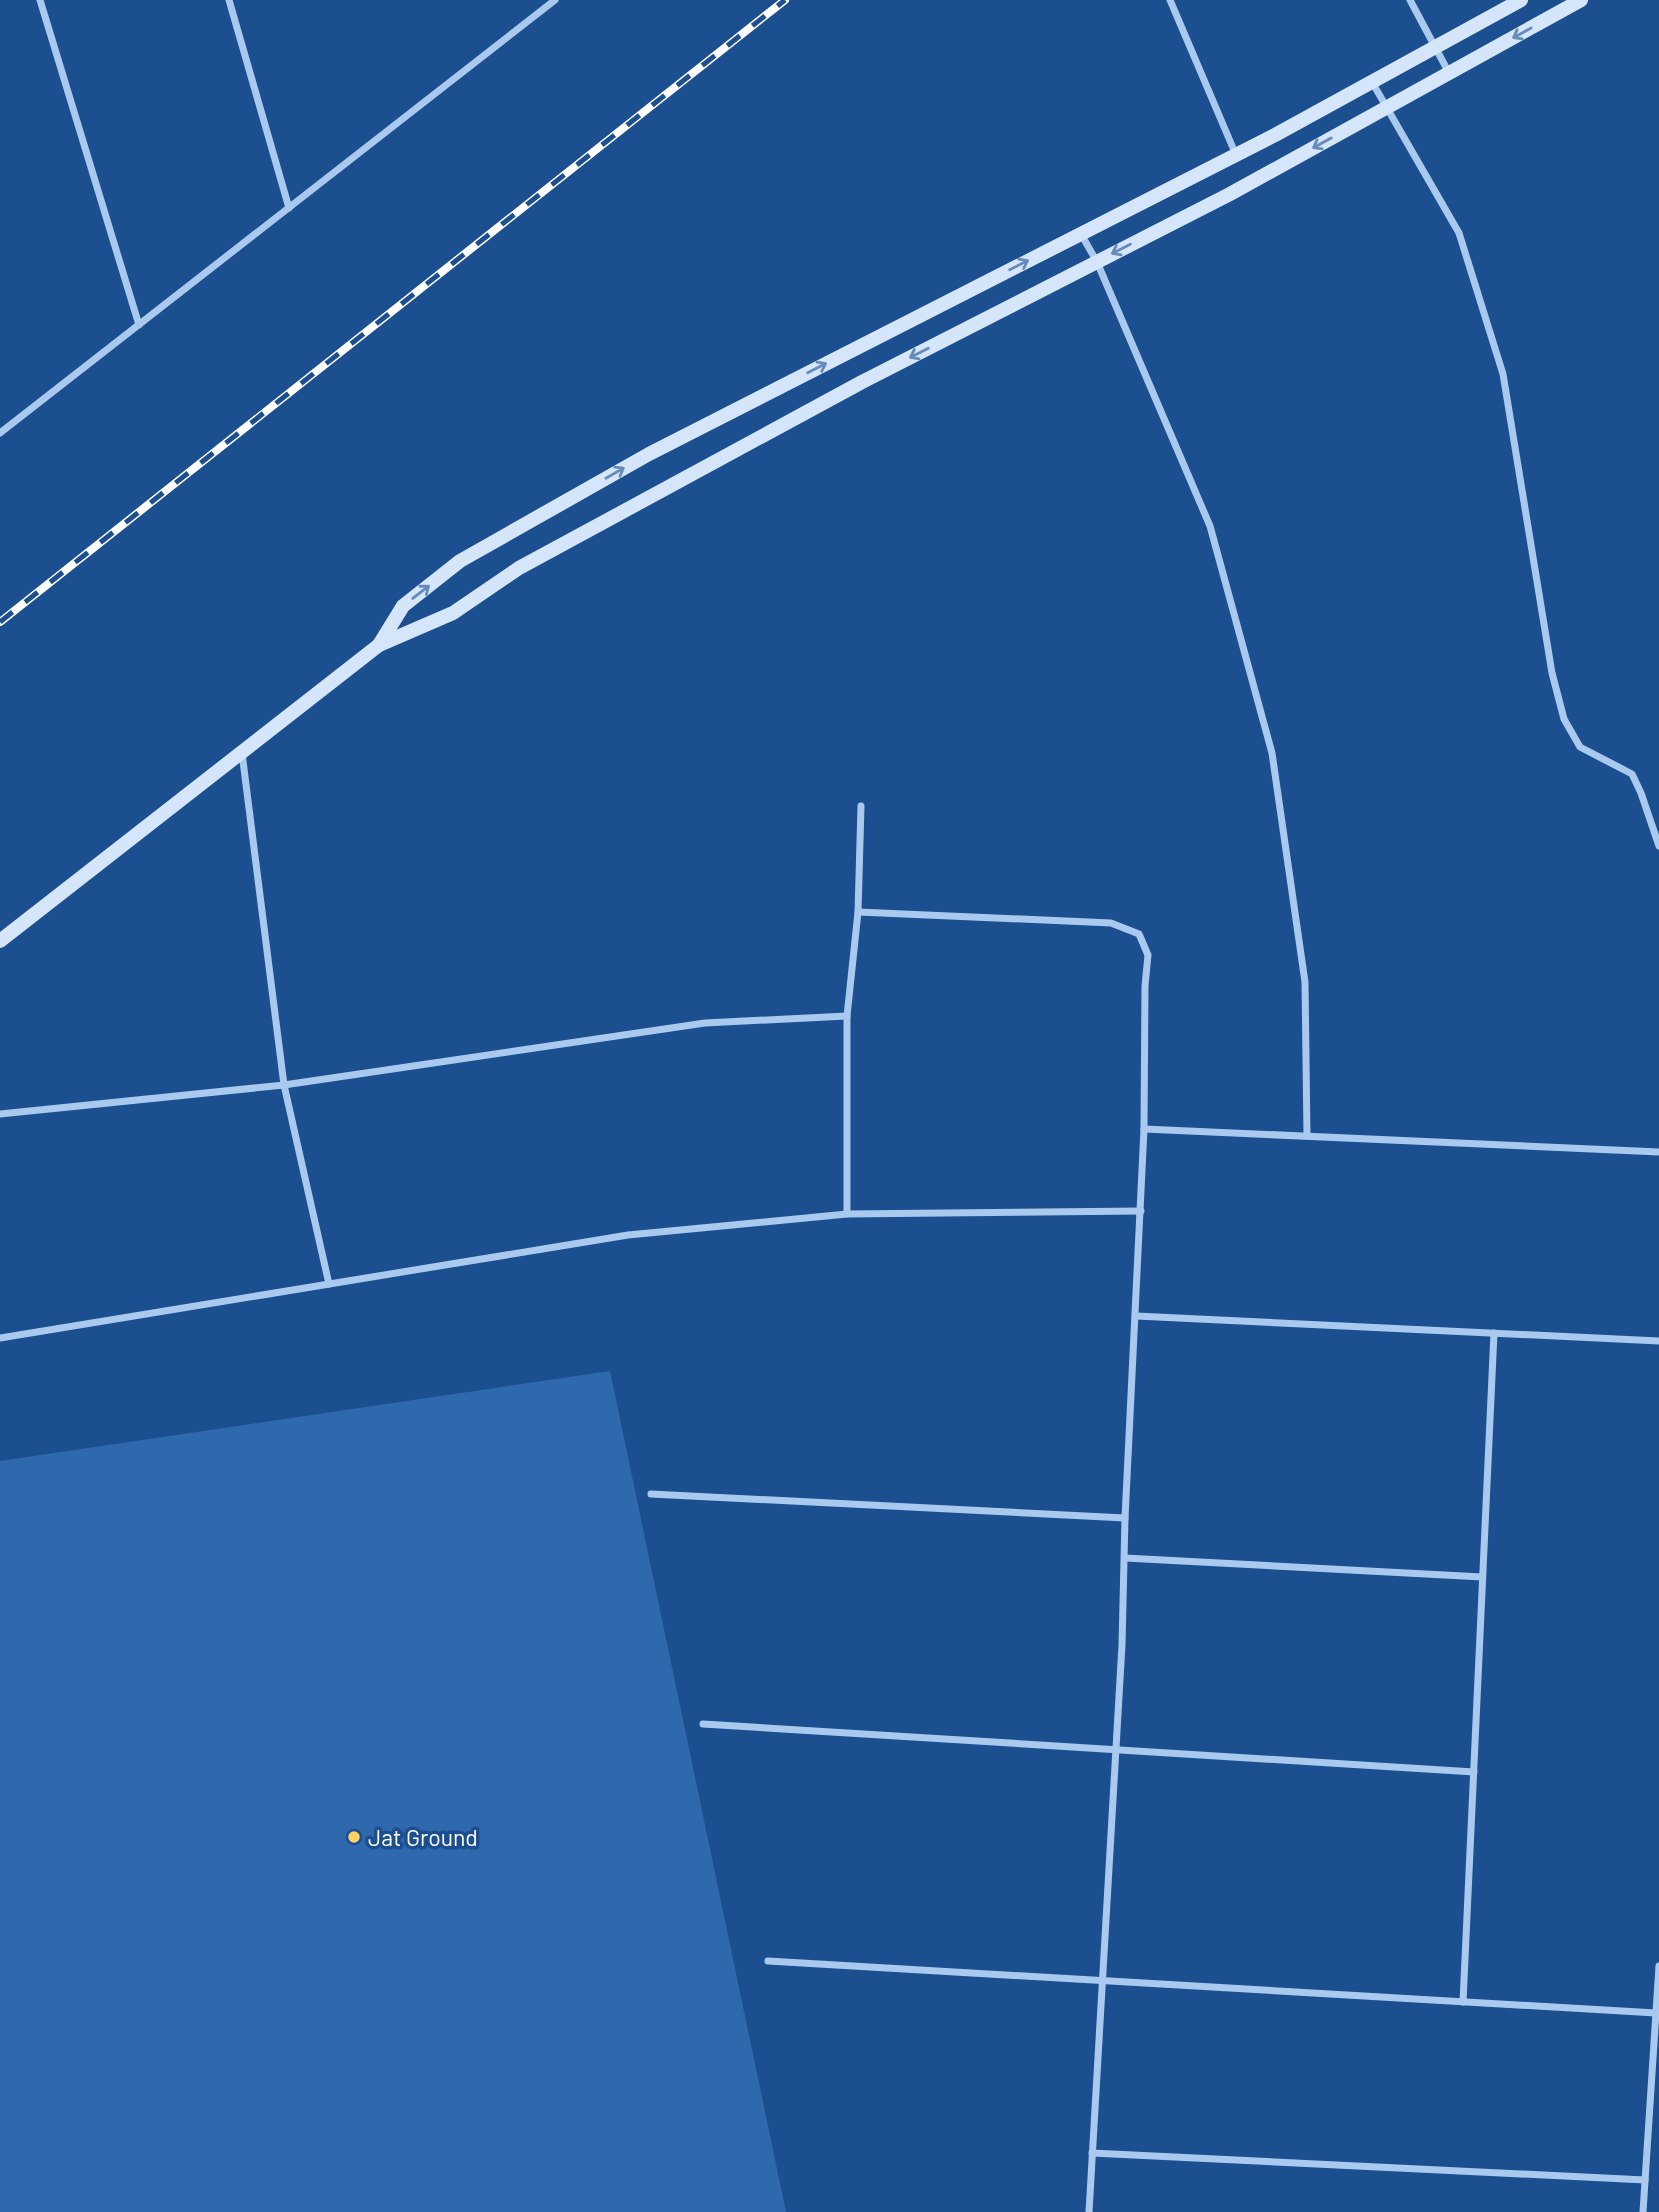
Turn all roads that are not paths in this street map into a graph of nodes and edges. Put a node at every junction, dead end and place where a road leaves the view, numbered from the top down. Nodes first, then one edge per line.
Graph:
1 (40, 0) edge
2 (229, 0) edge
3 (555, 0) edge
4 (1170, 0) edge
5 (1410, 0) edge
6 (1521, 0) edge
7 (1581, 0) edge
8 (1434, 48) junction
9 (1449, 73) junction
10 (1372, 82) junction
11 (1387, 107) junction
12 (1236, 155) junction
13 (289, 208) junction
14 (1081, 234) junction
15 (1097, 262) junction
16 (139, 325) junction
17 (0, 433) edge
18 (379, 645) junction
19 (242, 752) junction
20 (861, 806) dead end
21 (1659, 846) edge
22 (858, 912) junction
23 (0, 941) edge
24 (847, 1016) junction
25 (284, 1086) junction
26 (0, 1114) edge
27 (1144, 1129) junction
28 (1307, 1136) junction
29 (1659, 1152) edge
30 (1141, 1211) junction
31 (847, 1214) junction
32 (329, 1284) junction
33 (1136, 1316) junction
34 (1494, 1333) junction
35 (0, 1338) edge
36 (1659, 1341) edge
37 (651, 1494) dead end
38 (1125, 1518) junction
39 (1125, 1558) junction
40 (1482, 1577) junction
41 (703, 1724) dead end
42 (1115, 1749) junction
43 (1474, 1772) junction
44 (768, 1961) dead end
45 (1659, 1966) edge
46 (1102, 1981) junction
47 (1464, 2002) junction
48 (1656, 2013) junction
49 (1092, 2153) junction
50 (1645, 2180) junction
51 (1089, 2212) edge
52 (1643, 2212) edge

1 - 16 street
2 - 13 street
3 - 13 street
4 - 12 street
5 - 8 street
6 - 8 main road
7 -> 9 main road
8 - 9 street
8 - 10 main road
9 - 11 main road
10 - 11 street
10 - 12 main road
11 -> 15 main road
11 - 21 street
12 - 14 main road
13 - 16 street
14 - 15 street
18 -> 14 main road
15 -> 18 main road
15 - 28 street
16 - 17 street
18 - 19 main road
19 - 23 main road
19 - 25 street
20 - 22 street
22 - 24 street
22 - 27 street
24 - 25 street
24 - 31 street
25 - 26 street
25 - 32 street
27 - 28 street
27 - 30 street
28 - 29 street
30 - 31 street
30 - 33 street
31 - 32 street
32 - 35 street
33 - 34 street
33 - 38 street
34 - 36 street
34 - 40 street
37 - 38 street
38 - 39 street
39 - 40 street
39 - 42 street
40 - 43 street
41 - 42 street
42 - 43 street
42 - 46 street
43 - 47 street
44 - 46 street
45 - 48 street
46 - 47 street
46 - 49 street
47 - 48 street
48 - 50 street
49 - 50 street
49 - 51 street
50 - 52 street

